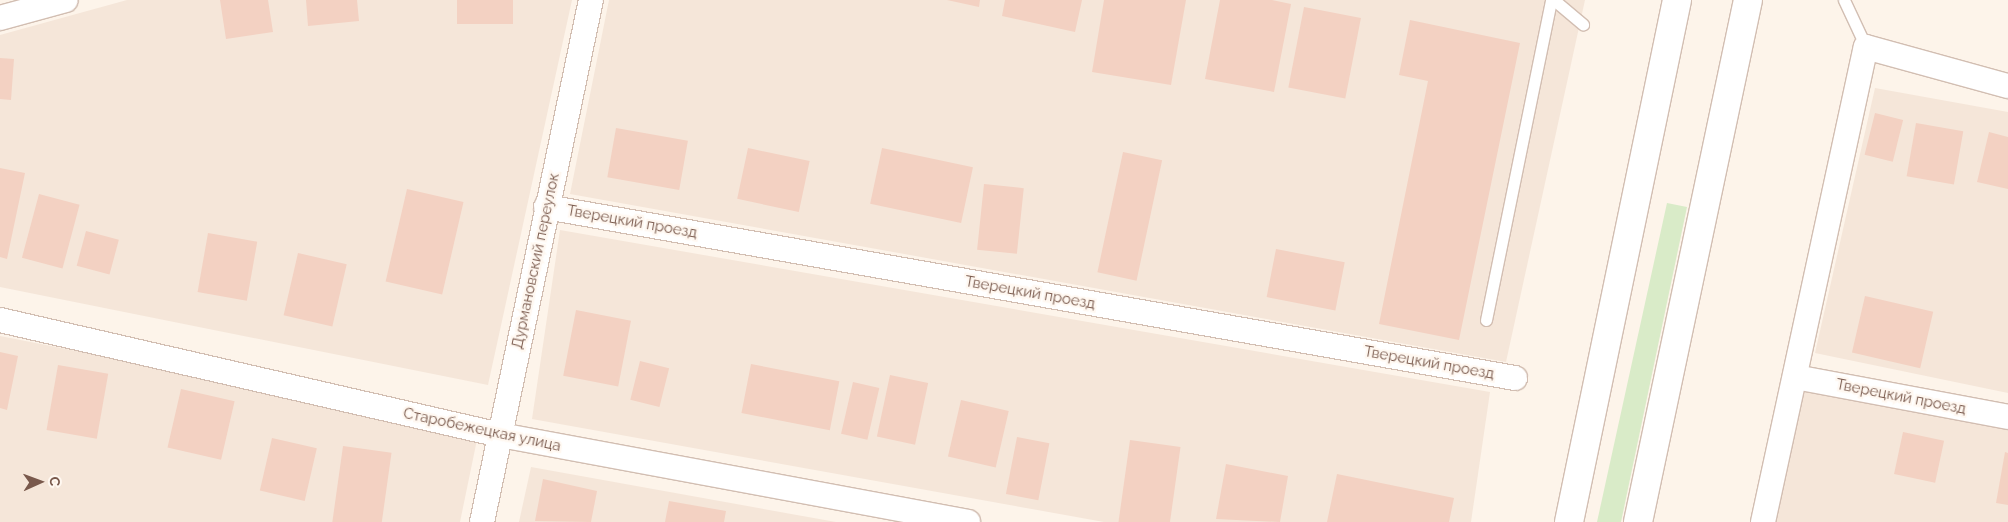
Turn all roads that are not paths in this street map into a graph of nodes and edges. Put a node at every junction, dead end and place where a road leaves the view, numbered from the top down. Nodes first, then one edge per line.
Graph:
1 (66, 0) edge
2 (591, 0) edge
3 (1552, 0) edge
4 (1677, 0) edge
5 (1748, 0) edge
6 (1844, 0) edge
7 (0, 18) edge
8 (1583, 24) dead end
9 (1866, 47) junction
10 (2008, 86) edge
11 (546, 207) junction
12 (0, 320) edge
13 (1486, 320) dead end
14 (1794, 377) junction
15 (1514, 378) dead end
16 (2008, 417) edge
17 (500, 435) junction
18 (482, 522) edge
19 (968, 522) edge
20 (1569, 522) edge
21 (1638, 522) edge
22 (1763, 522) edge

1 - 7 street
2 - 11 street, Дурмановский переулок
3 - 8 lane
3 - 13 lane
4 - 20 main road
5 - 21 main road
6 - 9 lane
9 - 10 street
9 - 14 street
11 - 15 street, Тверецкий проезд
11 - 17 street, Дурмановский переулок
12 - 17 street, Старобежецкая улица
14 - 16 street, Тверецкий проезд
14 - 22 street
17 - 18 street, Дурмановский переулок
17 - 19 street, Старобежецкая улица

